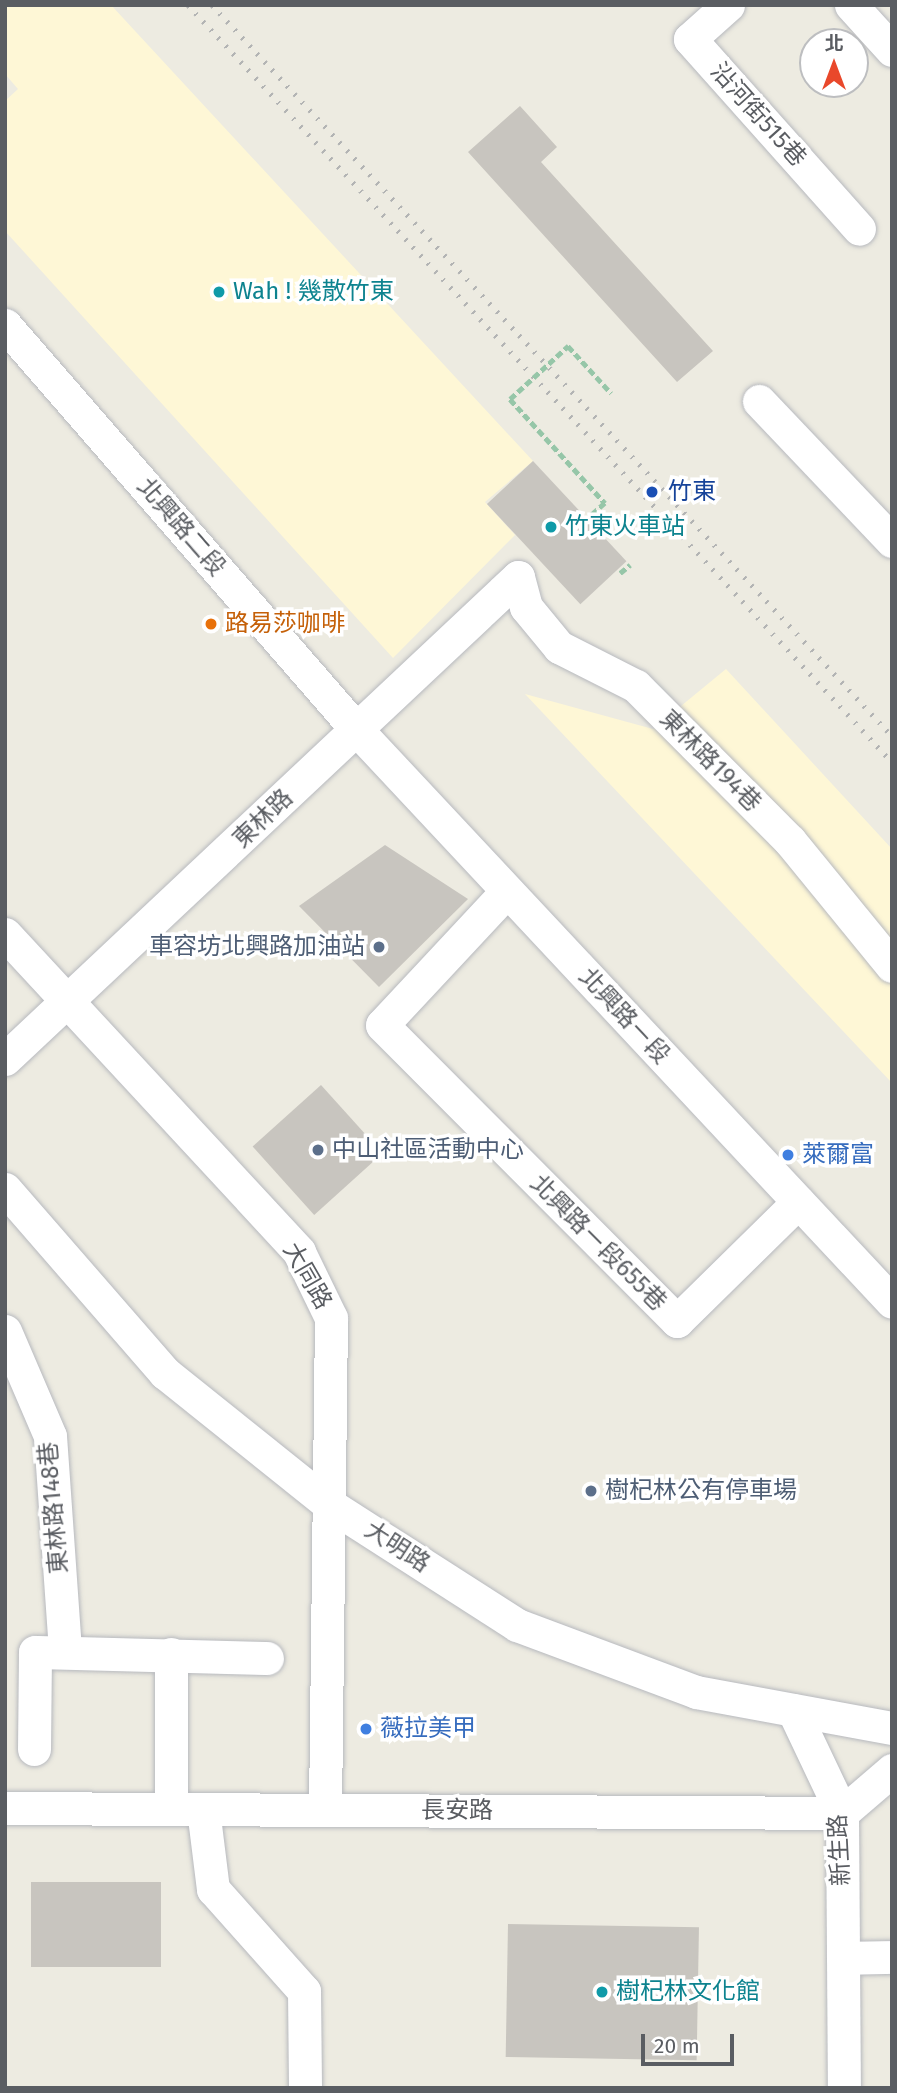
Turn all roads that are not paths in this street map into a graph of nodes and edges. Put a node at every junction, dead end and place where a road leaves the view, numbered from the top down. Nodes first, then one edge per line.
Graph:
1 (728, 5) edge
2 (851, 5) edge
3 (892, 50) edge
4 (859, 229) dead end
5 (5, 325) edge
6 (759, 401) dead end
7 (892, 541) edge
8 (518, 577) joint
9 (357, 730) junction
10 (507, 891) junction
11 (5, 934) edge
12 (892, 966) edge
13 (70, 1003) junction
14 (5, 1059) edge
15 (5, 1189) edge
16 (798, 1202) junction
17 (892, 1302) edge
18 (5, 1331) edge
19 (327, 1503) junction
20 (65, 1651) junction
21 (171, 1654) junction
22 (267, 1658) dead end
23 (20, 1675) edge
24 (793, 1710) junction
25 (892, 1728) edge
26 (34, 1749) dead end
27 (892, 1770) edge
28 (5, 1808) edge
29 (171, 1809) junction
30 (203, 1809) junction
31 (325, 1810) junction
32 (842, 1814) junction
33 (892, 1957) edge
34 (843, 1958) junction
35 (305, 2088) edge
36 (844, 2088) edge

1 - 4 street, 沿河街515巷
2 - 3 street
5 - 9 street, 北興路二段
6 - 7 street
8 - 9 street, 東林路
8 - 12 street, 東林路194巷
9 - 10 street, 北興路ㄧ段
9 - 13 street, 東林路
10 - 16 street, 北興路ㄧ段
10 - 16 street, 北興路ㄧ段655巷
11 - 13 street, 大同路
13 - 14 street, 東林路
13 - 19 street, 大同路
15 - 19 street, 大明路
16 - 17 street, 北興路ㄧ段
18 - 20 street, 東林路148巷
19 - 24 street, 大明路
19 - 31 street, 大同路
20 - 21 street
20 - 23 street
21 - 22 street
21 - 29 street
23 - 26 street
24 - 25 street, 大明路
24 - 32 street, 新生路
27 - 32 street
28 - 29 street, 長安路
29 - 30 street, 長安路
30 - 31 street, 長安路
30 - 35 street
31 - 32 street, 長安路
32 - 34 street, 新生路
33 - 34 street
34 - 36 street, 新生路

